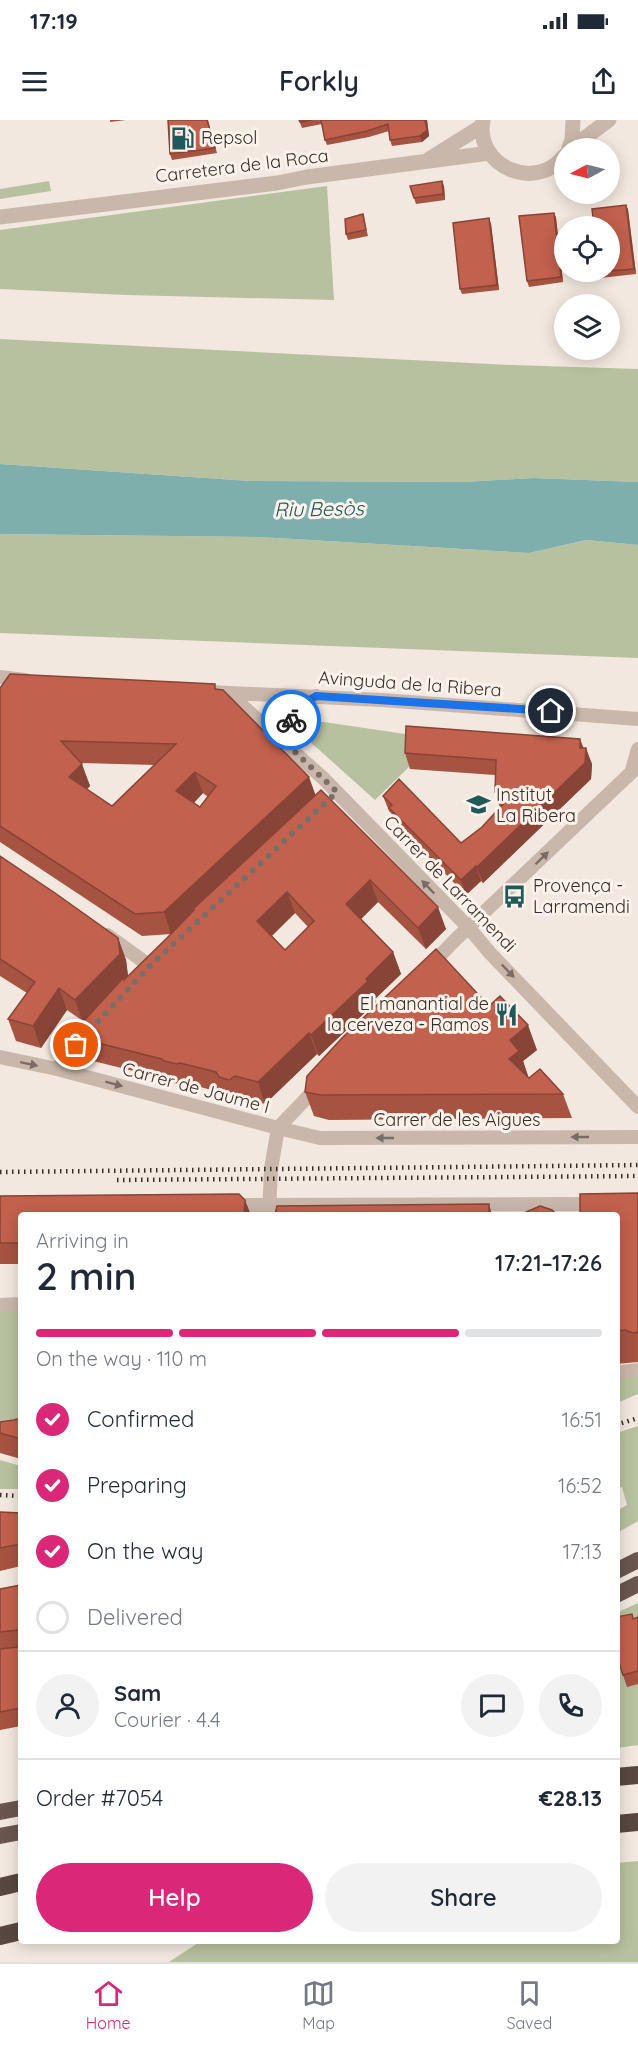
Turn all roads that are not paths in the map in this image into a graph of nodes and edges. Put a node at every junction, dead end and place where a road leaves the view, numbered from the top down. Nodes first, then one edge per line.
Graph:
1 (573, 120) edge
2 (609, 120) edge
3 (483, 123) edge
4 (572, 138) edge
5 (584, 138) edge
6 (490, 153) junction
7 (424, 162) junction
8 (554, 166) edge
9 (0, 217) edge
10 (4, 678) edge
11 (38, 681) edge
12 (196, 691) edge
13 (0, 692) edge
14 (229, 694) junction
15 (316, 696) junction
16 (638, 720) edge
17 (290, 747) junction
18 (638, 749) edge
19 (635, 768) edge
20 (93, 925) edge
21 (469, 928) junction
22 (150, 965) edge
23 (422, 975) edge
24 (98, 1019) edge
25 (0, 1057) edge
26 (57, 1069) junction
27 (327, 1077) edge
28 (638, 1107) edge
29 (278, 1128) junction
30 (638, 1137) edge
31 (616, 1204) edge
32 (220, 1205) edge
33 (270, 1210) edge
34 (18, 1304) edge
35 (0, 1305) edge
36 (638, 1370) edge
37 (620, 1372) edge
38 (638, 1560) edge
39 (620, 1569) edge
40 (638, 1584) edge
41 (620, 1593) edge
42 (638, 1775) edge
43 (620, 1777) edge
44 (18, 1809) edge
45 (0, 1812) edge
46 (638, 1822) edge
47 (620, 1824) edge
48 (18, 1833) edge
49 (0, 1836) edge
50 (18, 1883) edge
51 (0, 1887) edge
52 (18, 1932) edge
53 (0, 1936) edge

1 - 4 street
2 - 5 street
3 - 6 street
3 - 7 street
6 - 7 street, Carretera de la Roca
6 - 8 street
7 - 9 street, Carretera de la Roca
10 - 11 street
10 - 13 street
12 - 14 street, Avinguda de la Ribera
14 - 15 street, Avinguda de la Ribera
14 - 17 street, Carrer de Larramendi
15 - 16 street, Avinguda de la Ribera
15 - 17 street
21 -> 17 street, Carrer de Larramendi
18 - 19 street
21 -> 19 street
20 - 22 street
21 - 23 street
21 -> 28 street, Carrer de Larramendi
24 - 26 street
25 -> 26 street, Carrer de Jaume I
26 -> 29 street, Carrer de Jaume I
27 - 29 street
30 -> 29 street, Carrer de les Aigues
29 - 33 street
31 - 33 street
32 - 33 street
34 - 35 street
36 - 37 street
38 - 39 highway
40 - 41 highway
42 - 43 highway
44 - 45 highway
46 - 47 highway
48 - 49 highway
50 - 51 highway
52 - 53 highway

